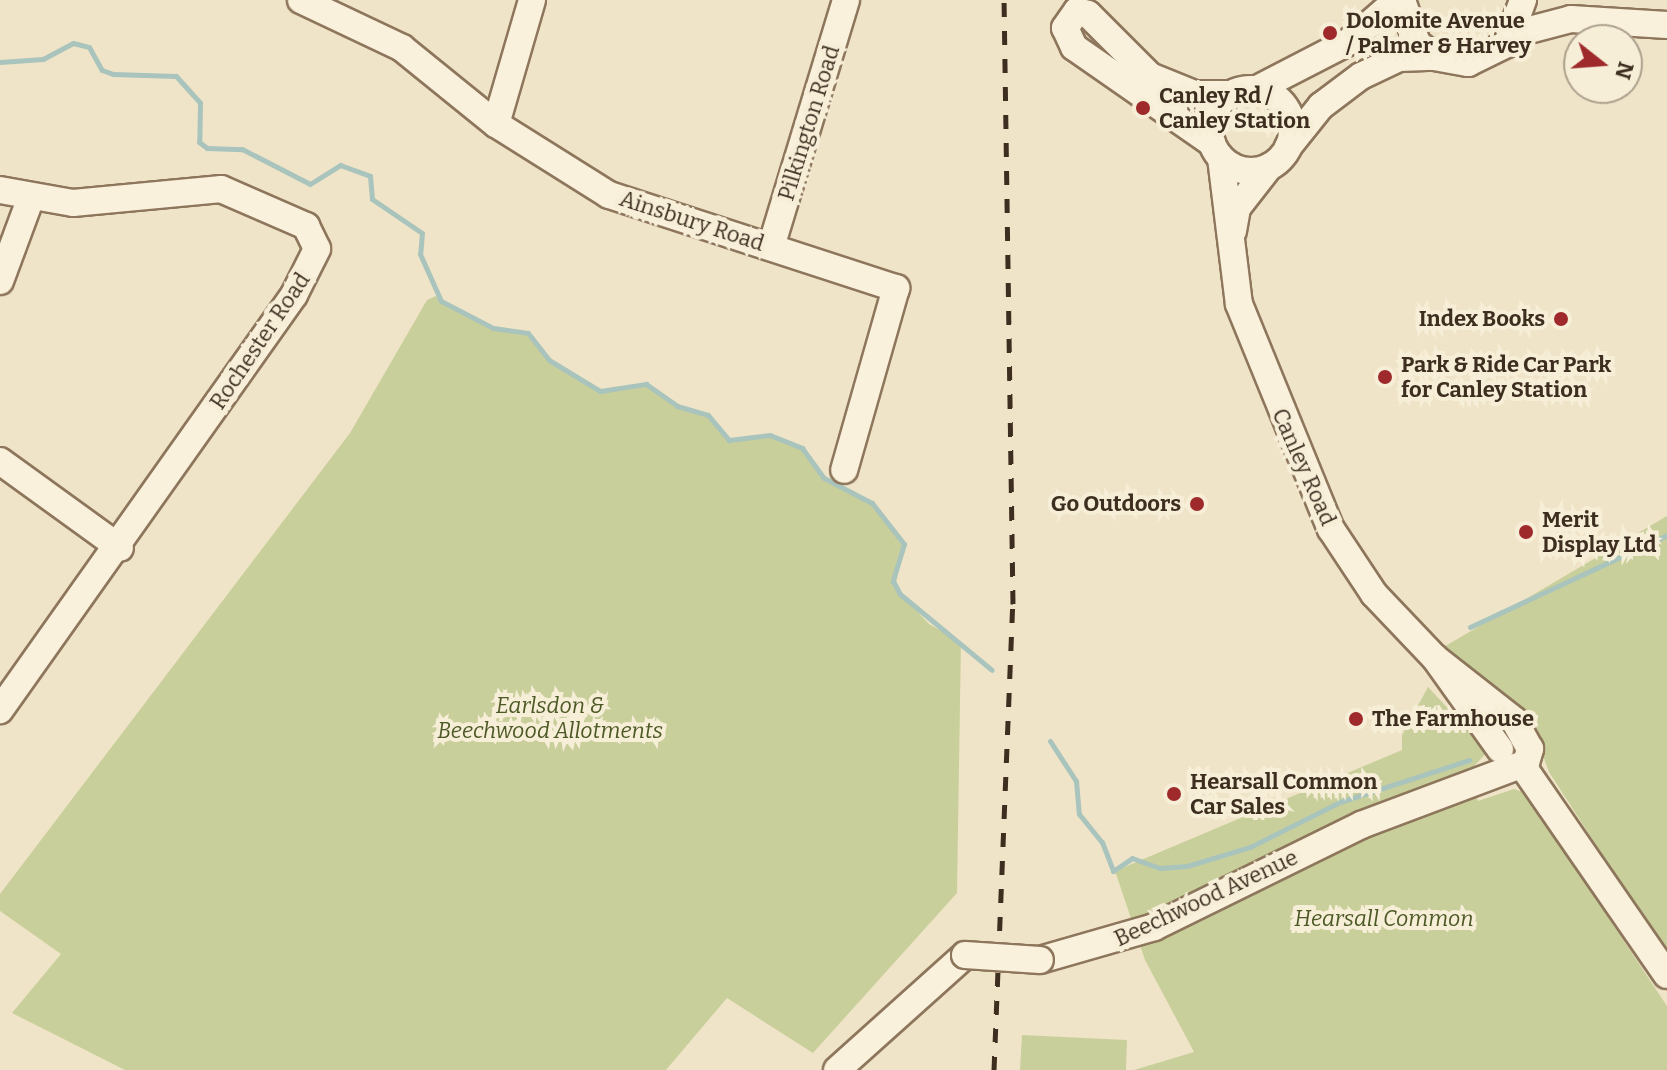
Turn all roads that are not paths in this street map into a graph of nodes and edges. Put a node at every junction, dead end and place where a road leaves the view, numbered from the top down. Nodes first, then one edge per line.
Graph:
1 (301, 0) edge
2 (532, 0) edge
3 (846, 0) edge
4 (1400, 0) edge
5 (1523, 0) edge
6 (1536, 0) edge
7 (1597, 21) junction
8 (1667, 25) edge
9 (1514, 34) junction
10 (1434, 57) junction
11 (1245, 91) junction
12 (496, 124) junction
13 (1217, 151) junction
14 (1279, 158) junction
15 (0, 190) edge
16 (30, 200) junction
17 (771, 247) junction
18 (1229, 248) junction
19 (0, 281) edge
20 (0, 461) edge
21 (844, 470) dead end
22 (120, 548) junction
23 (0, 710) edge
24 (1512, 755) junction
25 (1667, 975) edge
26 (837, 1070) edge

1 - 12 street, Ainsbury Road
2 - 12 street
3 - 17 street, Pilkington Road
4 - 10 street
4 - 11 street
5 - 9 street
6 - 7 street
7 - 8 street
7 - 9 street, Canley Road
9 - 10 street, Canley Road
10 - 14 street, Canley Road
11 - 13 street
11 - 13 street
11 - 14 street
12 - 17 street, Ainsbury Road
13 - 14 street
13 - 18 street, Canley Road
14 - 18 street, Canley Road
15 - 16 street, Rochester Road
16 - 19 street
16 - 22 street, Rochester Road
17 - 21 street, Ainsbury Road
18 - 24 street, Canley Road
20 - 22 street
22 - 23 street, Rochester Road
24 - 25 street, Canley Road
24 - 26 street, Beechwood Avenue, bridge

